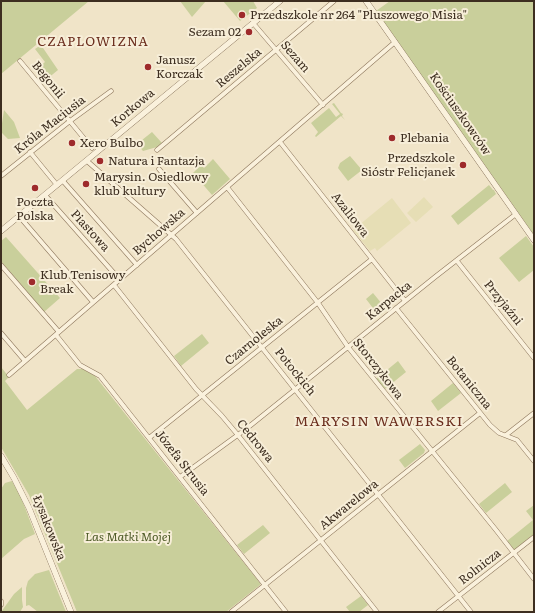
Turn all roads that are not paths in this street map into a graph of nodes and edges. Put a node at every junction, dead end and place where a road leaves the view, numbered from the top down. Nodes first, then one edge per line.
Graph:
1 (280, 1) edge
2 (334, 1) edge
3 (366, 1) edge
4 (253, 23) junction
5 (395, 42) junction
6 (276, 50) junction
7 (20, 61) dead end
8 (111, 91) dead end
9 (323, 105) junction
10 (70, 121) junction
11 (280, 142) junction
12 (92, 148) dead end
13 (157, 150) dead end
14 (30, 152) junction
15 (87, 161) junction
16 (159, 169) dead end
17 (1, 176) edge
18 (62, 181) junction
19 (57, 185) junction
20 (227, 187) junction
21 (45, 195) junction
22 (197, 213) junction
23 (516, 214) junction
24 (19, 216) junction
25 (1, 231) edge
26 (172, 235) junction
27 (534, 240) edge
28 (372, 259) junction
29 (456, 261) junction
30 (1, 265) edge
31 (137, 265) junction
32 (120, 280) junction
33 (114, 285) junction
34 (405, 301) junction
35 (93, 302) junction
36 (318, 303) junction
37 (396, 308) junction
38 (1, 333) edge
39 (57, 333) junction
40 (262, 348) junction
41 (348, 348) junction
42 (534, 358) edge
43 (25, 362) junction
44 (9, 375) dead end
45 (296, 389) junction
46 (202, 396) junction
47 (480, 413) junction
48 (534, 413) edge
49 (237, 434) junction
50 (506, 435) junction
51 (149, 438) junction
52 (431, 452) junction
53 (1, 456) edge
54 (534, 461) edge
55 (180, 477) junction
56 (378, 494) junction
57 (534, 537) edge
58 (321, 540) junction
59 (514, 553) junction
60 (534, 579) edge
61 (264, 585) junction
62 (458, 596) junction
63 (1, 601) edge
64 (1, 605) edge
65 (71, 612) edge
66 (231, 612) edge
67 (286, 612) edge
68 (378, 612) edge
69 (438, 612) edge
70 (471, 612) edge

1 - 4 street, Korkowa
2 - 6 street, Reszelska
3 - 5 street, Kościuszkowców
4 - 6 street, Sezam
4 - 15 street, Korkowa
5 - 9 street, Bychowska
5 - 23 street, Kościuszkowców
6 - 9 street, Sezam
6 - 13 street, Reszelska
7 - 10 street, Begonii
8 - 10 street, Króla Maciusia
9 - 11 street, Bychowska
10 - 12 street, Begonii
10 - 14 street, Króla Maciusia
11 - 20 street, Bychowska
11 - 28 street, Azaliowa
14 - 17 street, Króla Maciusia
14 - 19 street
15 - 18 street, Korkowa
15 - 26 street, Potockich
16 - 22 street
18 - 19 street, Korkowa
18 - 31 street
19 - 21 street, Korkowa
20 - 22 street, Bychowska
20 - 36 street, Storczykowa
21 - 24 street, Korkowa
21 - 32 street, Piastowa
22 - 26 street, Bychowska
23 - 27 street, Kościuszkowców
23 - 29 street, Karpacka
24 - 25 street, Korkowa
24 - 35 street
26 - 31 street, Bychowska
26 - 40 street, Potockich
28 - 34 street, Azaliowa
28 - 36 street, Czarnoleska
29 - 34 street, Karpacka
29 - 42 street, Przyjaźni
30 - 39 street, Józefa Strusia
31 - 32 street, Bychowska
32 - 33 street, Bychowska
33 - 35 street, Bychowska
33 - 46 street, Cedrowa
34 - 37 street, Karpacka
35 - 39 street, Bychowska
36 - 40 street, Czarnoleska
36 - 41 street, Storczykowa
37 - 41 street, Karpacka
37 - 47 street, Botaniczna
38 - 43 street
39 - 43 street, Bychowska
39 - 51 street, Józefa Strusia
40 - 45 street, Potockich
40 - 46 street, Czarnoleska
41 - 45 street, Karpacka
41 - 52 street, Storczykowa
43 - 44 street, Bychowska
45 - 49 street, Karpacka
45 - 56 street, Potockich
46 - 49 street, Cedrowa
46 - 51 street, Czarnoleska
47 - 50 street, Botaniczna
47 - 52 street, Akwarelowa
48 - 50 street
49 - 55 street, Karpacka
49 - 58 street, Cedrowa
50 - 54 street, Botaniczna
51 - 55 street, Józefa Strusia
52 - 56 street, Akwarelowa
52 - 59 street, Storczykowa
53 - 65 street, Łysakowska
55 - 61 street, Józefa Strusia
56 - 58 street, Akwarelowa
56 - 62 street, Potockich
57 - 59 street, Rolnicza
58 - 61 street, Akwarelowa
58 - 68 street, Cedrowa
59 - 60 street, Storczykowa
59 - 62 street, Rolnicza
61 - 66 street, Akwarelowa
61 - 67 street, Józefa Strusia
62 - 69 street, Rolnicza
62 - 70 street, Potockich
63 - 64 street

